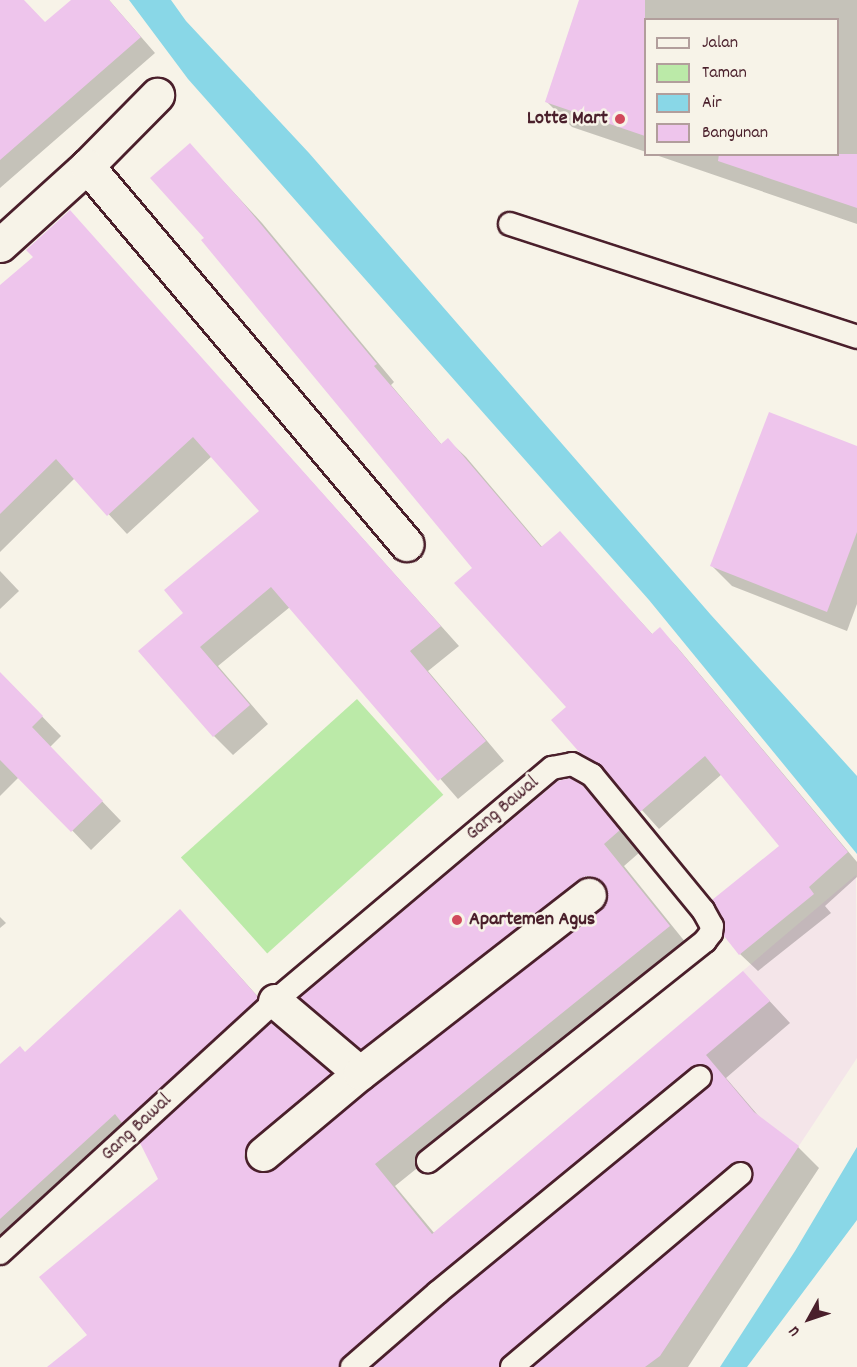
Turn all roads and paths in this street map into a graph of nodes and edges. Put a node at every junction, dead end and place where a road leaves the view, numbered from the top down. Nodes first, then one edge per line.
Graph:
1 (157, 95) dead end
2 (87, 166) junction
3 (510, 224) dead end
4 (0, 245) edge
5 (857, 337) edge
6 (407, 544) dead end
7 (589, 894) dead end
8 (275, 1001) junction
9 (360, 1073) junction
10 (700, 1077) dead end
11 (263, 1154) dead end
12 (428, 1161) dead end
13 (740, 1174) dead end
14 (0, 1253) edge
15 (352, 1367) edge
16 (512, 1367) edge

1 - 2 street
2 - 4 street
2 - 6 street
3 - 5 lane
7 - 9 street
8 - 9 street
8 - 12 lane, Gang Bawal
8 - 14 lane, Gang Bawal
9 - 11 street
10 - 15 lane
13 - 16 lane

